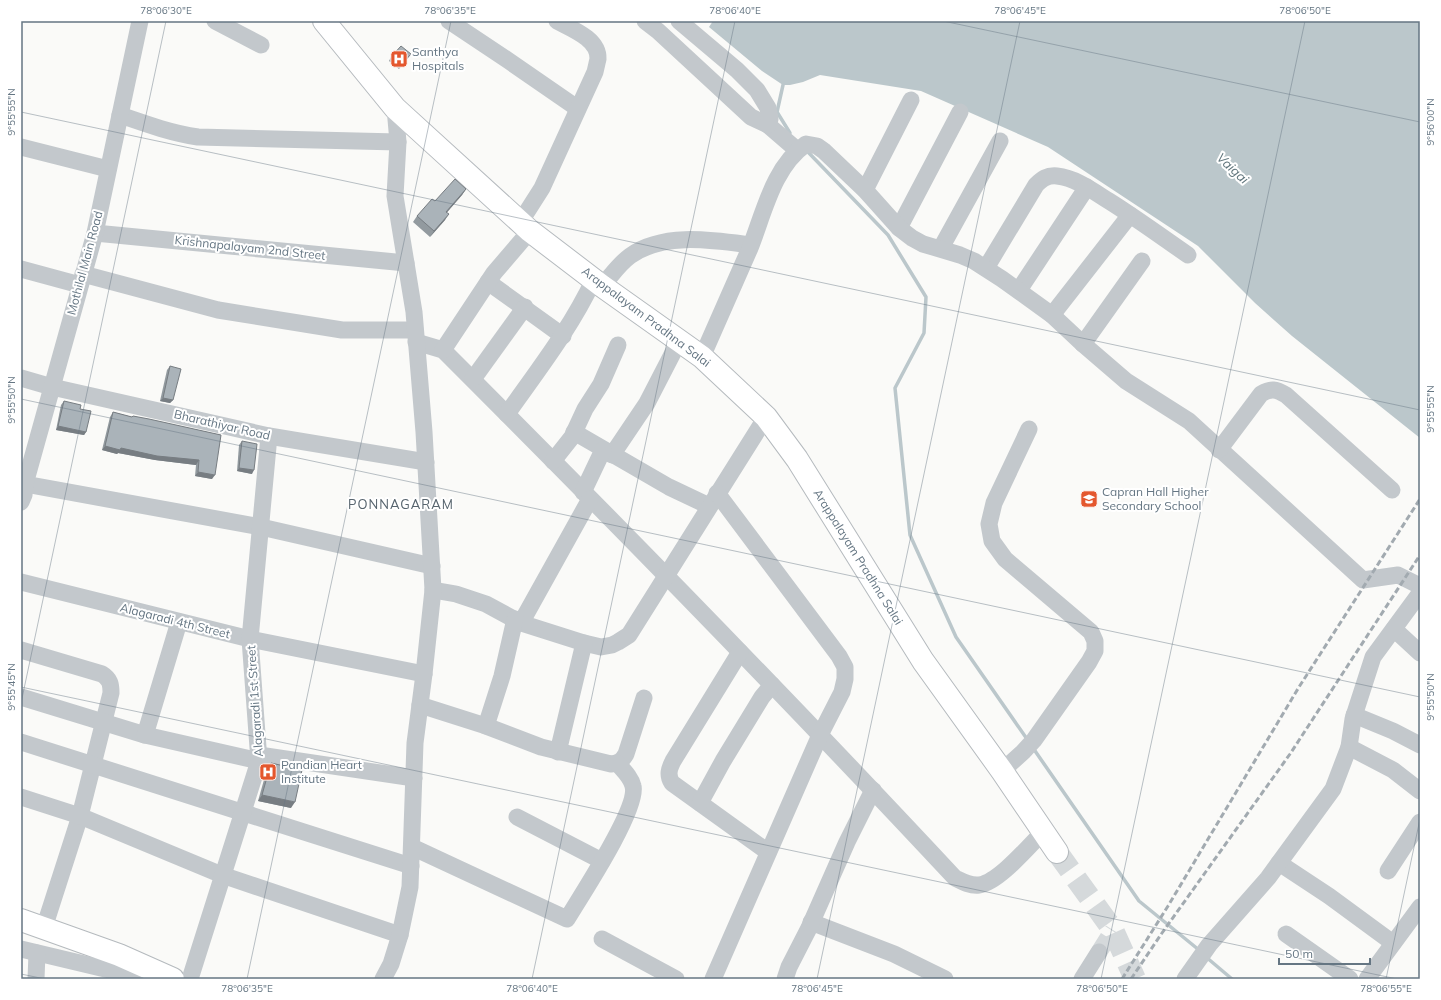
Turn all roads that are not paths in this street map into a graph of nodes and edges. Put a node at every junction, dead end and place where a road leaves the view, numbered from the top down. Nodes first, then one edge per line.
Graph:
1 (215, 21) edge
2 (324, 21) edge
3 (449, 21) edge
4 (558, 21) edge
5 (645, 21) edge
6 (679, 21) edge
7 (138, 22) edge
8 (261, 45) dead end
9 (911, 100) dead end
10 (395, 108) junction
11 (577, 108) junction
12 (960, 112) dead end
13 (120, 115) junction
14 (768, 125) junction
15 (1000, 141) dead end
16 (398, 142) junction
17 (21, 147) edge
18 (801, 148) junction
19 (108, 169) junction
20 (1087, 187) junction
21 (865, 190) junction
22 (1130, 215) junction
23 (526, 226) junction
24 (899, 228) junction
25 (95, 233) junction
26 (750, 245) junction
27 (941, 248) junction
28 (1188, 255) dead end
29 (1142, 262) dead end
30 (406, 263) junction
31 (21, 268) edge
32 (986, 268) junction
33 (82, 279) junction
34 (488, 282) junction
35 (598, 282) junction
36 (1019, 290) junction
37 (524, 307) junction
38 (1052, 315) junction
39 (416, 336) junction
40 (563, 336) junction
41 (679, 341) junction
42 (1083, 344) junction
43 (618, 345) dead end
44 (443, 350) junction
45 (702, 357) junction
46 (21, 378) edge
47 (472, 379) junction
48 (52, 387) junction
49 (507, 414) junction
50 (766, 416) junction
51 (1029, 429) dead end
52 (574, 432) junction
53 (270, 436) junction
54 (1220, 450) junction
55 (608, 452) junction
56 (553, 461) junction
57 (426, 462) junction
58 (1392, 490) dead end
59 (23, 494) edge
60 (587, 495) junction
61 (713, 499) junction
62 (261, 527) junction
63 (432, 566) junction
64 (666, 575) junction
65 (21, 582) edge
66 (1420, 586) edge
67 (433, 590) junction
68 (1420, 593) edge
69 (518, 621) junction
70 (179, 622) junction
71 (1394, 629) junction
72 (250, 639) junction
73 (584, 643) junction
74 (21, 650) edge
75 (740, 652) junction
76 (1420, 653) edge
77 (424, 674) junction
78 (772, 685) junction
79 (21, 697) edge
80 (644, 698) dead end
81 (420, 705) junction
82 (1354, 715) junction
83 (104, 722) junction
84 (486, 726) junction
85 (145, 735) junction
86 (820, 735) junction
87 (21, 742) edge
88 (1420, 745) edge
89 (1349, 747) junction
90 (558, 752) junction
91 (259, 758) junction
92 (617, 763) junction
93 (93, 765) junction
94 (1002, 771) junction
95 (414, 778) junction
96 (873, 790) junction
97 (1420, 791) edge
98 (21, 797) edge
99 (700, 803) junction
100 (243, 812) junction
101 (80, 816) junction
102 (517, 817) dead end
103 (1420, 822) edge
104 (1043, 832) junction
105 (412, 847) junction
106 (768, 852) junction
107 (1057, 852) tunnel mouth
108 (602, 862) junction
109 (1279, 863) junction
110 (411, 866) junction
111 (1388, 871) dead end
112 (222, 875) junction
113 (1420, 906) edge
114 (21, 920) edge
115 (811, 922) junction
116 (44, 928) junction
117 (1286, 934) dead end
118 (400, 935) junction
119 (602, 939) dead end
120 (1393, 943) junction
121 (29, 951) edge
122 (1099, 952) tunnel mouth
123 (36, 979) edge
124 (134, 979) edge
125 (172, 979) edge
126 (190, 979) edge
127 (383, 979) edge
128 (676, 979) edge
129 (713, 979) edge
130 (785, 979) edge
131 (945, 979) edge
132 (1082, 979) edge
133 (1185, 979) edge
134 (1350, 979) edge
135 (1367, 979) edge

1 - 8 street
2 - 10 main road, Arappalayam Pradhna Salai
3 - 11 street
4 - 11 street
5 - 14 street
6 - 14 street
7 - 13 street, Mothilal Main Road
9 - 21 street
10 - 16 street
10 - 23 main road, Arappalayam Pradhna Salai
11 - 23 street
12 - 24 street
13 - 16 street
13 - 19 street, Mothilal Main Road
14 - 18 street
15 - 27 street
16 - 30 street
17 - 19 street
18 - 21 street
18 - 26 street
19 - 25 street, Mothilal Main Road
20 - 22 street
20 - 32 street
20 - 36 street
21 - 24 street
22 - 28 street
22 - 38 street
23 - 34 street
23 - 35 main road, Arappalayam Pradhna Salai
24 - 27 street
25 - 30 street, Krishnapalayam 2nd Street
25 - 33 street, Mothilal Main Road
26 - 35 street
26 - 45 street
27 - 32 street
29 - 42 street
30 - 39 street
31 - 33 street
32 - 36 street
33 - 39 street
33 - 48 street, Mothilal Main Road
34 - 37 street
34 - 44 street
35 - 40 street
35 - 41 main road, Arappalayam Pradhna Salai
36 - 38 street
37 - 40 street
37 - 47 street
38 - 42 street
39 - 44 street
39 - 57 street
40 - 49 street
41 - 45 main road, Arappalayam Pradhna Salai
41 - 55 street
42 - 54 street
43 - 52 street
44 - 47 street
45 - 50 main road, Arappalayam Pradhna Salai
46 - 48 street, Bharathiyar Road
47 - 49 street
48 - 53 street, Bharathiyar Road
48 - 59 street, Mothilal Main Road
49 - 56 street
50 - 61 street
50 - 94 main road, Arappalayam Pradhna Salai
51 - 94 street
52 - 55 street
52 - 56 street
53 - 57 street, Bharathiyar Road
53 - 62 street, Alagaradi 1st Street
54 - 58 street
54 - 66 street
55 - 60 street
55 - 61 street
56 - 60 street
57 - 63 street
59 - 62 street
60 - 64 street
60 - 69 street
61 - 64 street
61 - 86 street
62 - 63 street
62 - 72 street, Alagaradi 1st Street
63 - 67 street
64 - 73 street
64 - 75 street
65 - 70 street, Alagaradi 4th Street
67 - 69 street
67 - 77 street
68 - 71 street
69 - 73 street
69 - 84 street
70 - 72 street, Alagaradi 4th Street
70 - 85 street
71 - 76 street
71 - 82 street
72 - 77 street, Alagaradi 4th Street
72 - 91 street, Alagaradi 1st Street
73 - 90 street
74 - 83 street
75 - 78 street
75 - 99 street
77 - 81 street
78 - 86 street
78 - 99 street
79 - 83 street
80 - 92 street
81 - 84 street
81 - 95 street
82 - 88 street
82 - 89 street
83 - 85 street
83 - 93 street
84 - 90 street
85 - 91 street
86 - 96 street
86 - 106 street
87 - 93 street
89 - 97 street
89 - 109 street
90 - 92 street
91 - 95 street
91 - 100 street, Alagaradi 1st Street
92 - 108 street
93 - 100 street
93 - 101 street
94 - 104 main road, Arappalayam Pradhna Salai
95 - 105 street
96 - 104 street
96 - 115 street
98 - 101 street
99 - 106 street
100 - 110 street
100 - 112 street, Alagaradi 1st Street
101 - 112 street
101 - 116 street
102 - 108 street
103 - 111 street
104 - 107 main road, Arappalayam Pradhna Salai
105 - 108 street
105 - 110 street
106 - 129 street
109 - 120 street
109 - 133 street
110 - 118 street
112 - 118 street
112 - 126 street, Alagaradi 1st Street
113 - 120 street
114 - 116 main road
115 - 130 street
115 - 131 street
116 - 125 main road
117 - 134 street
118 - 127 street
119 - 128 street
120 - 135 street
121 - 123 street
121 - 124 street
122 - 132 street

